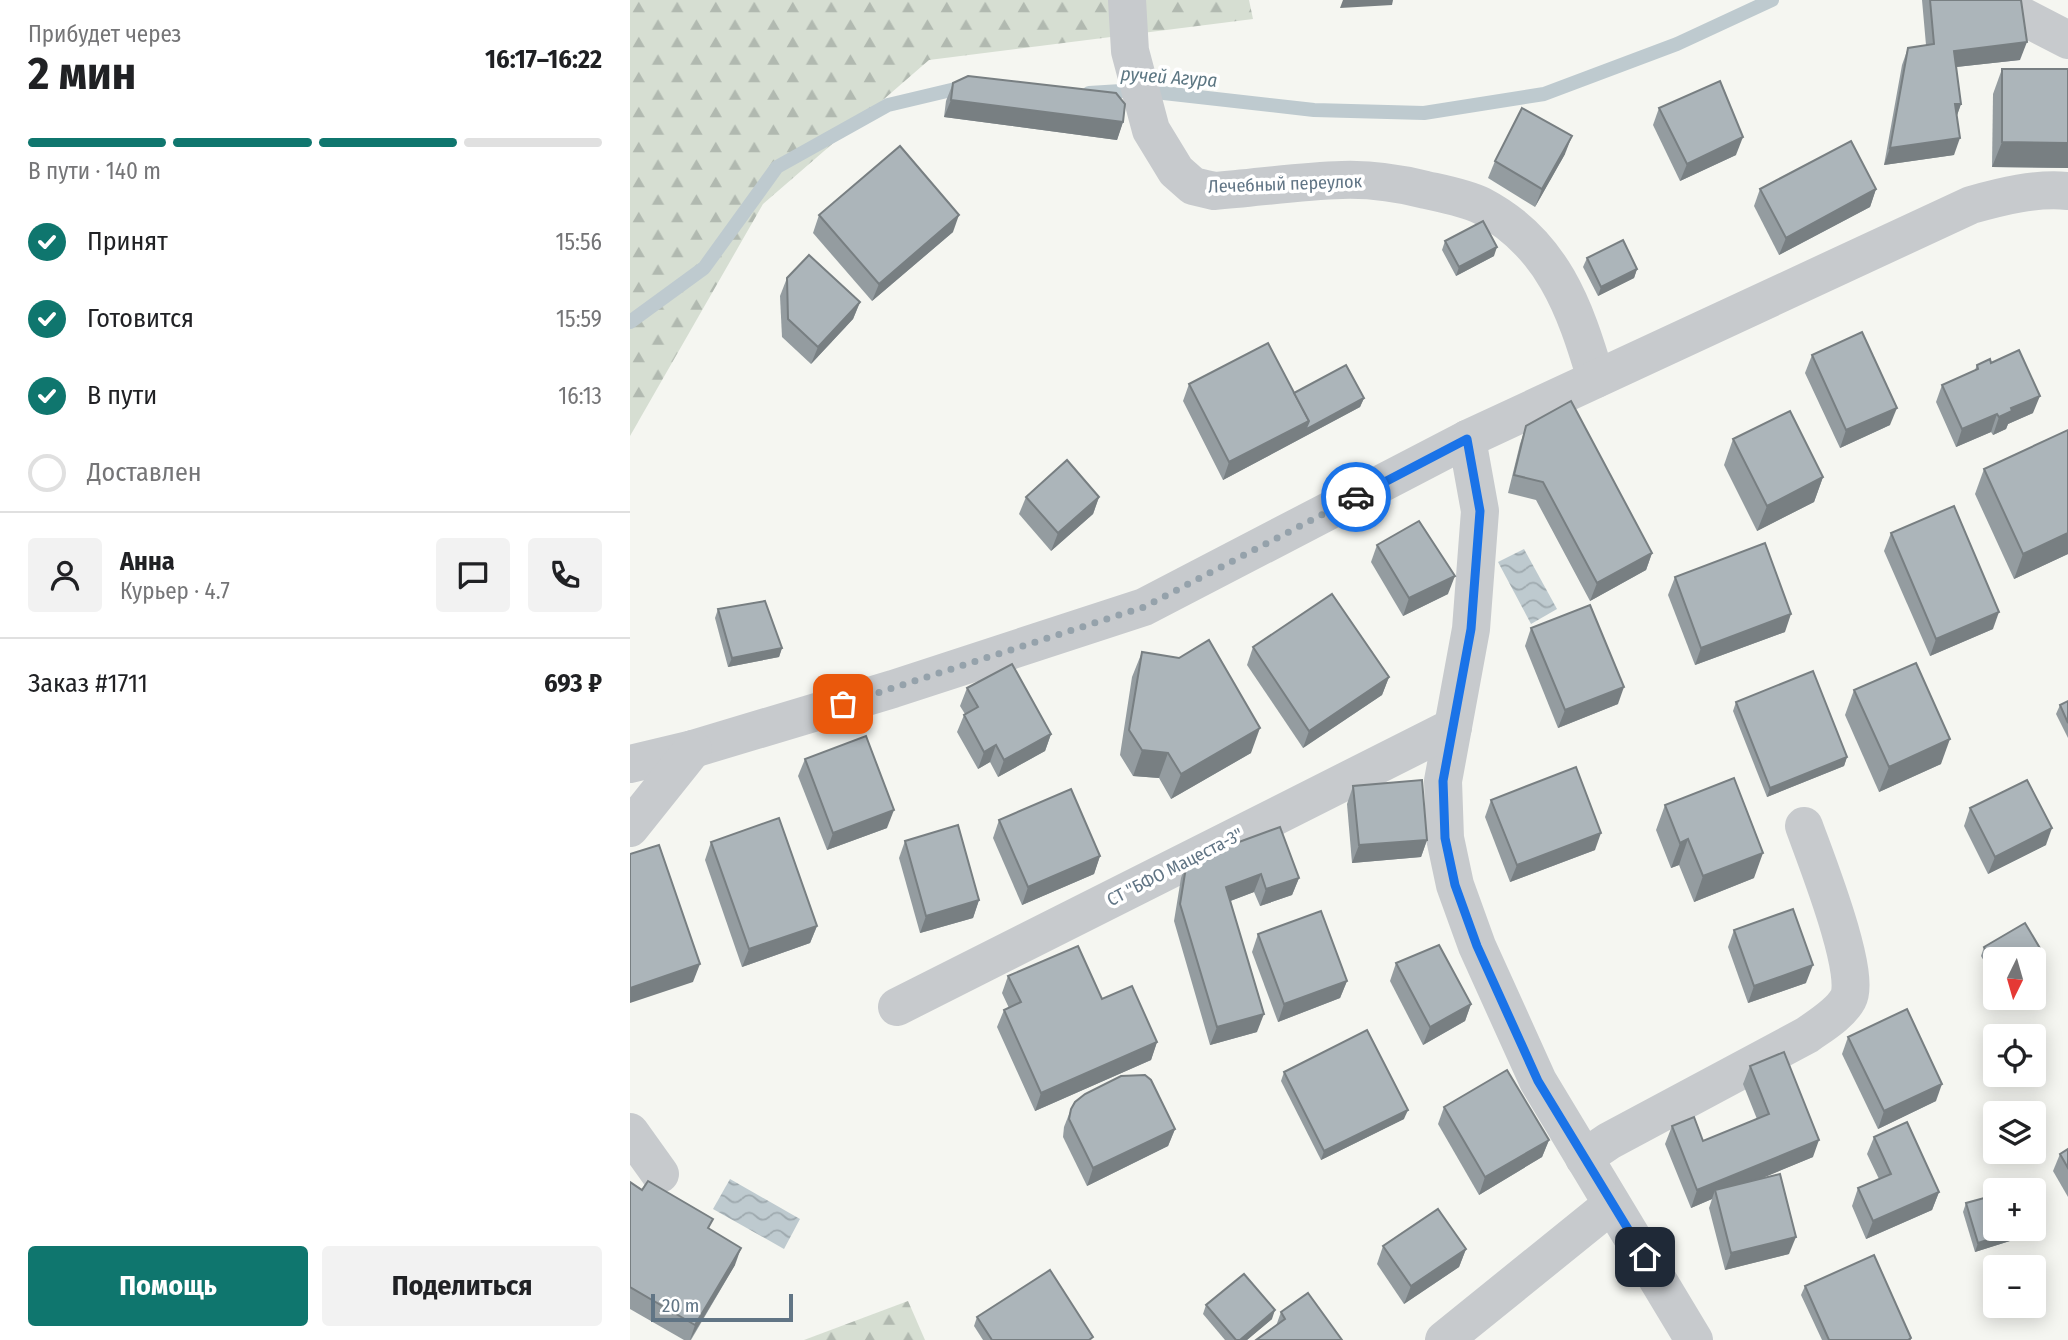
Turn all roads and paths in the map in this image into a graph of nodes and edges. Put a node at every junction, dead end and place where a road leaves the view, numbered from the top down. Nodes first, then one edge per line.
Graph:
1 (1127, 0) edge
2 (1991, 0) edge
3 (2068, 40) edge
4 (2068, 191) edge
5 (1596, 379) junction
6 (1467, 439) junction
7 (1453, 727) junction
8 (693, 749) junction
9 (630, 764) edge
10 (1804, 826) dead end
11 (630, 828) edge
12 (897, 1007) dead end
13 (630, 1132) edge
14 (1584, 1158) junction
15 (660, 1174) dead end
16 (1611, 1205) junction
17 (1444, 1340) edge
18 (1694, 1340) edge

1 - 5 street, Лечебный переулок
2 - 3 street
4 - 5 street
5 - 6 street
6 - 7 street
6 - 8 street
7 - 12 street, СТ "БФО Мацеста-3"
7 - 14 street
8 - 9 street
8 - 11 street
10 - 14 street
13 - 15 street
14 - 16 street
16 - 17 street
16 - 18 street

